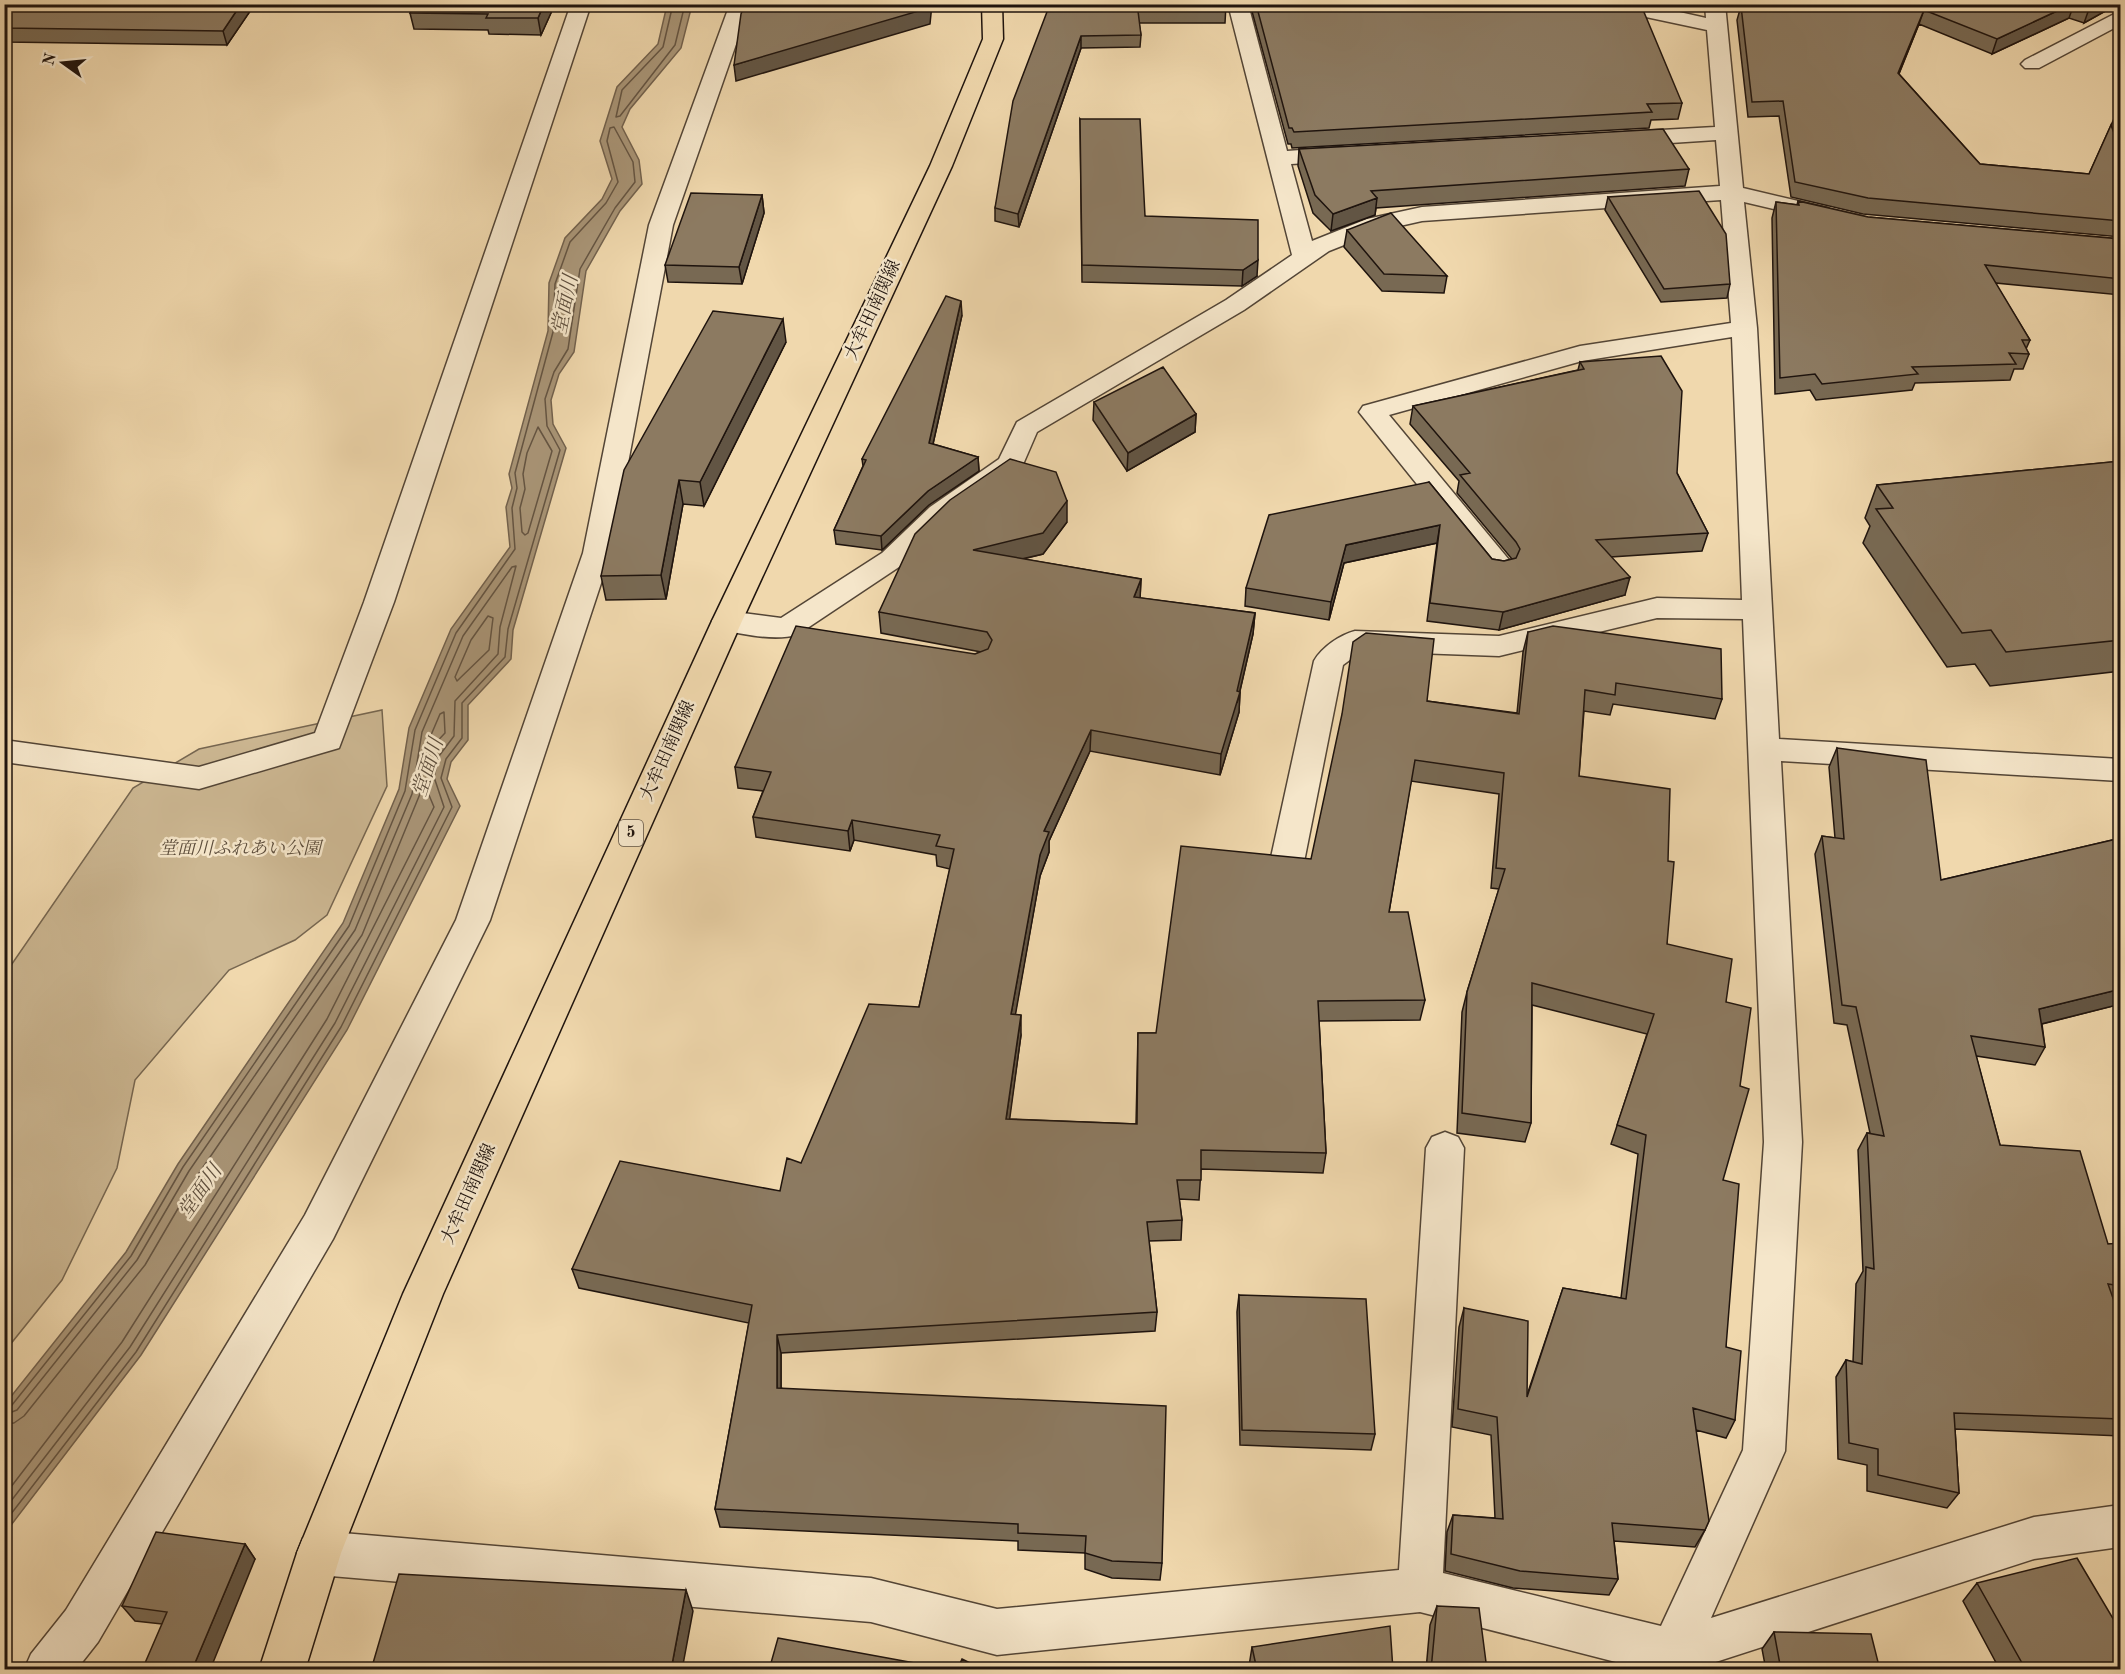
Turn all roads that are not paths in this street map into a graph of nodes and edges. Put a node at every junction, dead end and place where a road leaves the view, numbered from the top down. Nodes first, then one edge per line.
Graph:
1 (581, 4) edge
2 (740, 4) edge
3 (992, 4) edge
4 (1238, 4) edge
5 (1613, 4) edge
6 (1716, 15) edge
7 (2121, 17) edge
8 (2032, 64) dead end
9 (1724, 133) junction
10 (1607, 140) edge
11 (1360, 153) edge
12 (1278, 158) junction
13 (1731, 192) junction
14 (1841, 218) edge
15 (1304, 257) junction
16 (1743, 328) junction
17 (1500, 568) edge
18 (1759, 610) junction
19 (727, 621) junction
20 (786, 627) junction
21 (830, 636) edge
22 (1766, 749) junction
23 (4, 751) edge
24 (2121, 770) edge
25 (1287, 862) edge
26 (1445, 1149) dead end
27 (2121, 1526) edge
28 (319, 1553) junction
29 (1420, 1590) junction
30 (1669, 1661) edge
31 (47, 1670) edge
32 (282, 1670) edge

1 - 23 street
2 - 31 street
3 - 19 main road, 大牟田南関線 / 5
4 - 12 street
5 - 6 street
6 - 9 street
7 - 8 street
9 - 10 street
9 - 13 street
11 - 12 street
12 - 15 street
13 - 14 street
13 - 15 street
13 - 16 street
15 - 20 street
16 - 17 street
16 - 18 street
18 - 22 street
18 - 25 street
19 - 20 street
19 - 28 main road, 大牟田南関線 / 5
20 - 21 street
22 - 24 street
22 - 30 street
26 - 29 street
27 - 30 street
28 - 29 street
28 - 32 main road, 大牟田南関線 / 5
29 - 30 street

